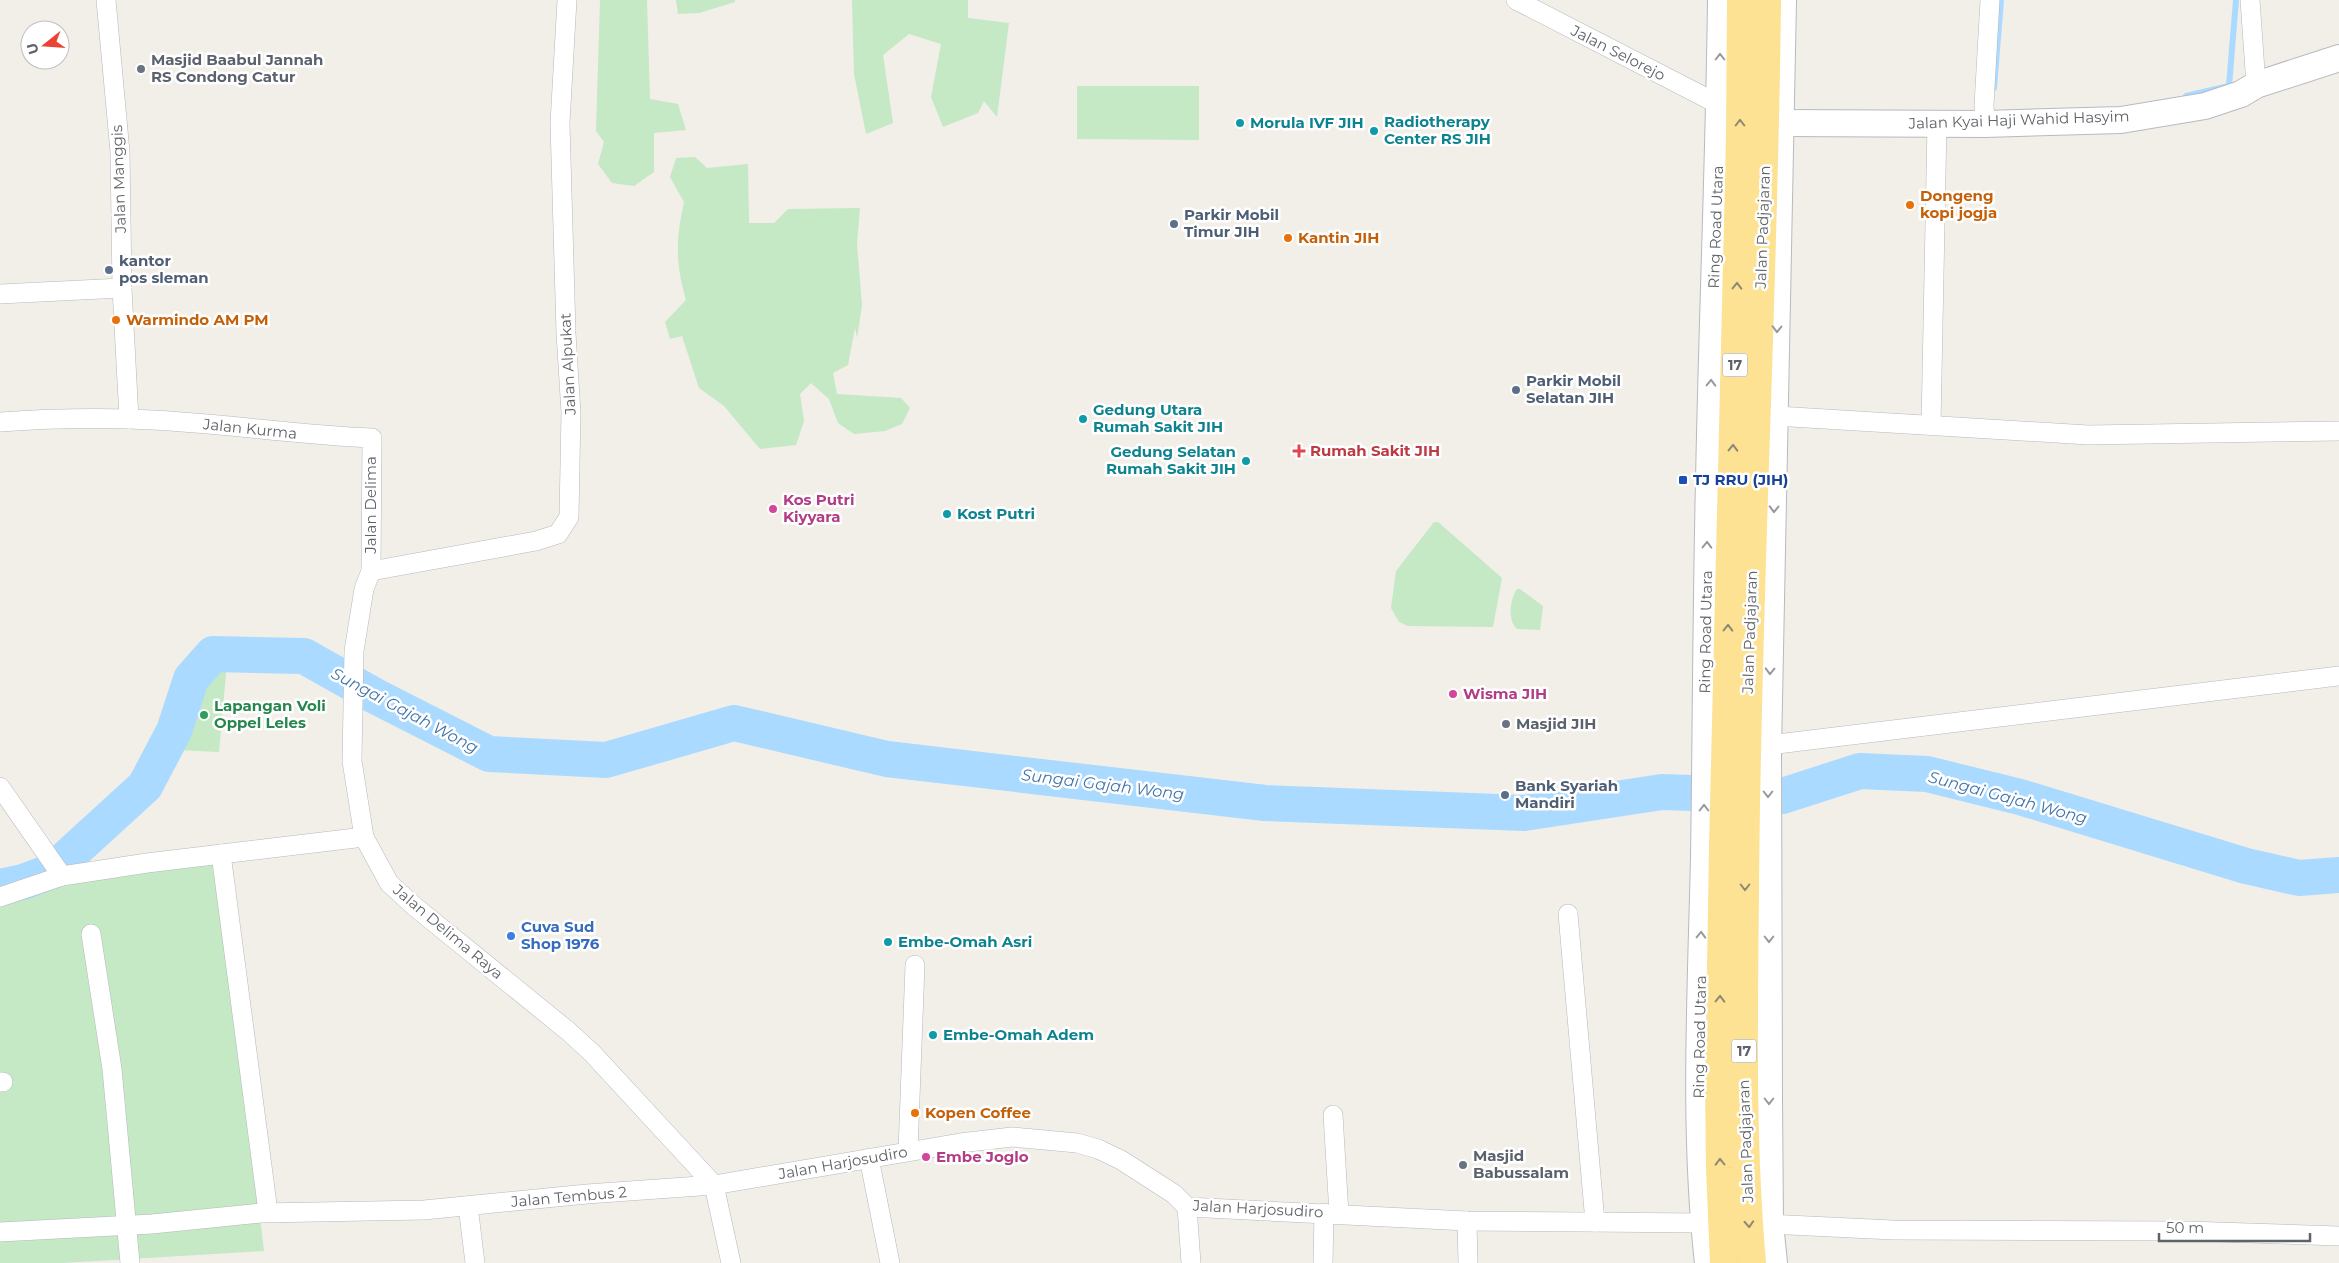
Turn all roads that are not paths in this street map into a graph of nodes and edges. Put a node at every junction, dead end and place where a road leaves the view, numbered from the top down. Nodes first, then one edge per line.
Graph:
1 (106, 0) edge
2 (567, 0) edge
3 (1516, 0) edge
4 (1721, 0) edge
5 (1740, 0) edge
6 (1767, 0) edge
7 (1783, 0) edge
8 (1990, 0) edge
9 (2250, 0) edge
10 (2339, 58) edge
11 (2256, 85) junction
12 (1720, 105) junction
13 (1780, 123) junction
14 (1937, 124) junction
15 (1985, 124) junction
16 (122, 288) junction
17 (0, 294) edge
18 (1744, 416) junction
19 (129, 419) junction
20 (0, 422) edge
21 (1931, 425) junction
22 (2339, 431) edge
23 (372, 438) joint
24 (371, 571) junction
25 (2339, 676) edge
26 (1722, 731) junction
27 (1769, 748) junction
28 (0, 787) edge
29 (364, 837) junction
30 (1735, 845) junction
31 (221, 854) junction
32 (56, 866) junction
33 (0, 897) edge
34 (1568, 914) dead end
35 (91, 934) dead end
36 (915, 965) dead end
37 (1333, 1115) dead end
38 (908, 1151) junction
39 (869, 1158) junction
40 (714, 1185) junction
41 (267, 1204) dead end
42 (468, 1206) junction
43 (1187, 1207) junction
44 (1331, 1213) junction
45 (1467, 1222) junction
46 (1595, 1222) junction
47 (1703, 1223) junction
48 (1770, 1224) junction
49 (126, 1225) junction
50 (0, 1232) edge
51 (2339, 1236) edge
52 (130, 1263) edge
53 (475, 1263) edge
54 (731, 1263) edge
55 (890, 1263) edge
56 (1191, 1263) edge
57 (1323, 1263) edge
58 (1468, 1263) edge
59 (1708, 1263) edge
60 (1724, 1263) edge
61 (1752, 1263) edge
62 (1774, 1263) edge

1 - 16 street, Jalan Manggis
2 - 24 street, Jalan Alpukat
3 - 12 street, Jalan Selorejo
12 -> 4 street, Ring Road Utara
18 -> 5 highway, Jalan Padjajaran / 17
6 - 18 highway, Jalan Padjajaran / 17
7 - 13 street, Ring Road Utara
8 - 15 street
9 - 11 street
10 - 11 street, Jalan Kyai Haji Wahid Hasyim
11 - 15 street, Jalan Kyai Haji Wahid Hasyim
18 -> 12 street, Ring Road Utara
13 - 14 street, Jalan Kyai Haji Wahid Hasyim
13 -> 18 street, Ring Road Utara
14 - 15 street, Jalan Kyai Haji Wahid Hasyim
14 - 21 street
16 - 17 street
16 - 19 street, Jalan Manggis
18 - 21 street
18 - 26 highway, Jalan Padjajaran / 17
18 -> 27 street, Ring Road Utara
19 - 20 street, Jalan Kurma
19 - 23 street, Jalan Kurma
21 - 22 street
23 - 24 street, Jalan Delima
24 - 29 street, Jalan Delima Raya
25 - 27 street
26 - 30 highway, Jalan Padjajaran / 17
30 -> 26 street, Ring Road Utara
27 -> 30 street, Ring Road Utara
28 - 32 street
29 - 31 street
29 - 40 street, Jalan Delima Raya
47 -> 30 street, Ring Road Utara
30 -> 48 street, Ring Road Utara
60 -> 30 highway, Jalan Padjajaran / 17
30 -> 61 highway, Jalan Padjajaran / 17
31 - 32 street
31 - 41 street
32 - 33 street
34 - 46 street
35 - 49 street
36 - 38 street
37 - 44 street
38 - 39 street, Jalan Harjosudiro
38 - 43 street, Jalan Harjosudiro
39 - 40 street, Jalan Harjosudiro
39 - 55 street
40 - 42 street, Jalan Tembus 2
40 - 54 street
42 - 49 street, Jalan Tembus 2
42 - 53 street
43 - 44 street, Jalan Harjosudiro
43 - 56 street
44 - 45 street, Jalan Harjosudiro
44 - 57 street
45 - 46 street, Jalan Harjosudiro
45 - 58 street
46 - 47 street, Jalan Harjosudiro
47 - 59 street, Ring Road Utara
48 - 51 street
48 - 62 street, Ring Road Utara
49 - 50 street, Jalan Tembus 2
49 - 52 street

